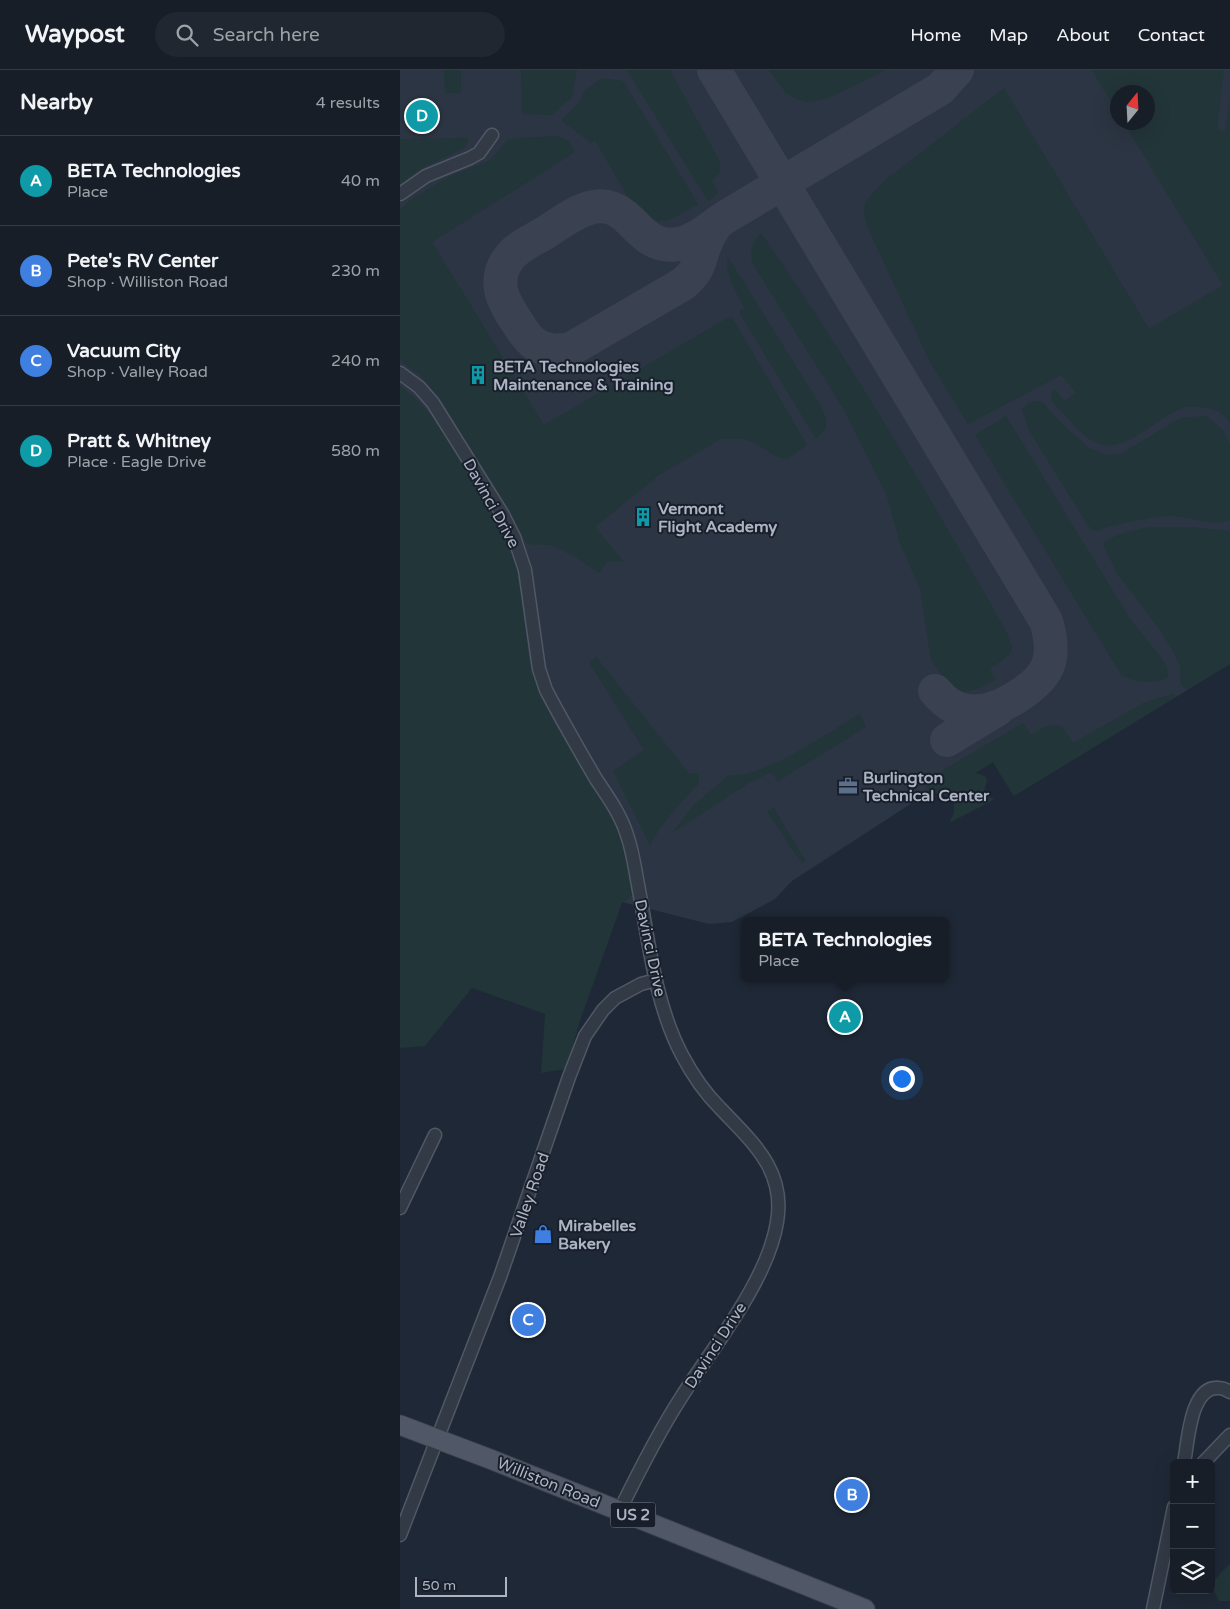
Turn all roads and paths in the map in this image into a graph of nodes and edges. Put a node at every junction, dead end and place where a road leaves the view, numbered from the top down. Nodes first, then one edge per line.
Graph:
1 (492, 135) dead end
2 (400, 194) edge
3 (400, 373) edge
4 (656, 980) junction
5 (435, 1135) dead end
6 (400, 1208) edge
7 (1230, 1392) edge
8 (400, 1425) edge
9 (1230, 1435) edge
10 (437, 1440) junction
11 (1185, 1459) edge
12 (1207, 1459) edge
13 (620, 1510) junction
14 (1170, 1526) edge
15 (400, 1535) edge
16 (865, 1609) edge
17 (1153, 1609) edge

1 - 2 street
3 - 4 street, Davinci Drive
4 - 10 street, Valley Road
4 - 13 street, Davinci Drive
5 - 6 street
7 - 11 street
8 - 10 main road, Williston Road / US 2
9 - 12 street
10 - 13 main road, Williston Road / US 2
10 - 15 street, Valley Road
13 - 16 main road, Williston Road / US 2
14 - 17 street

